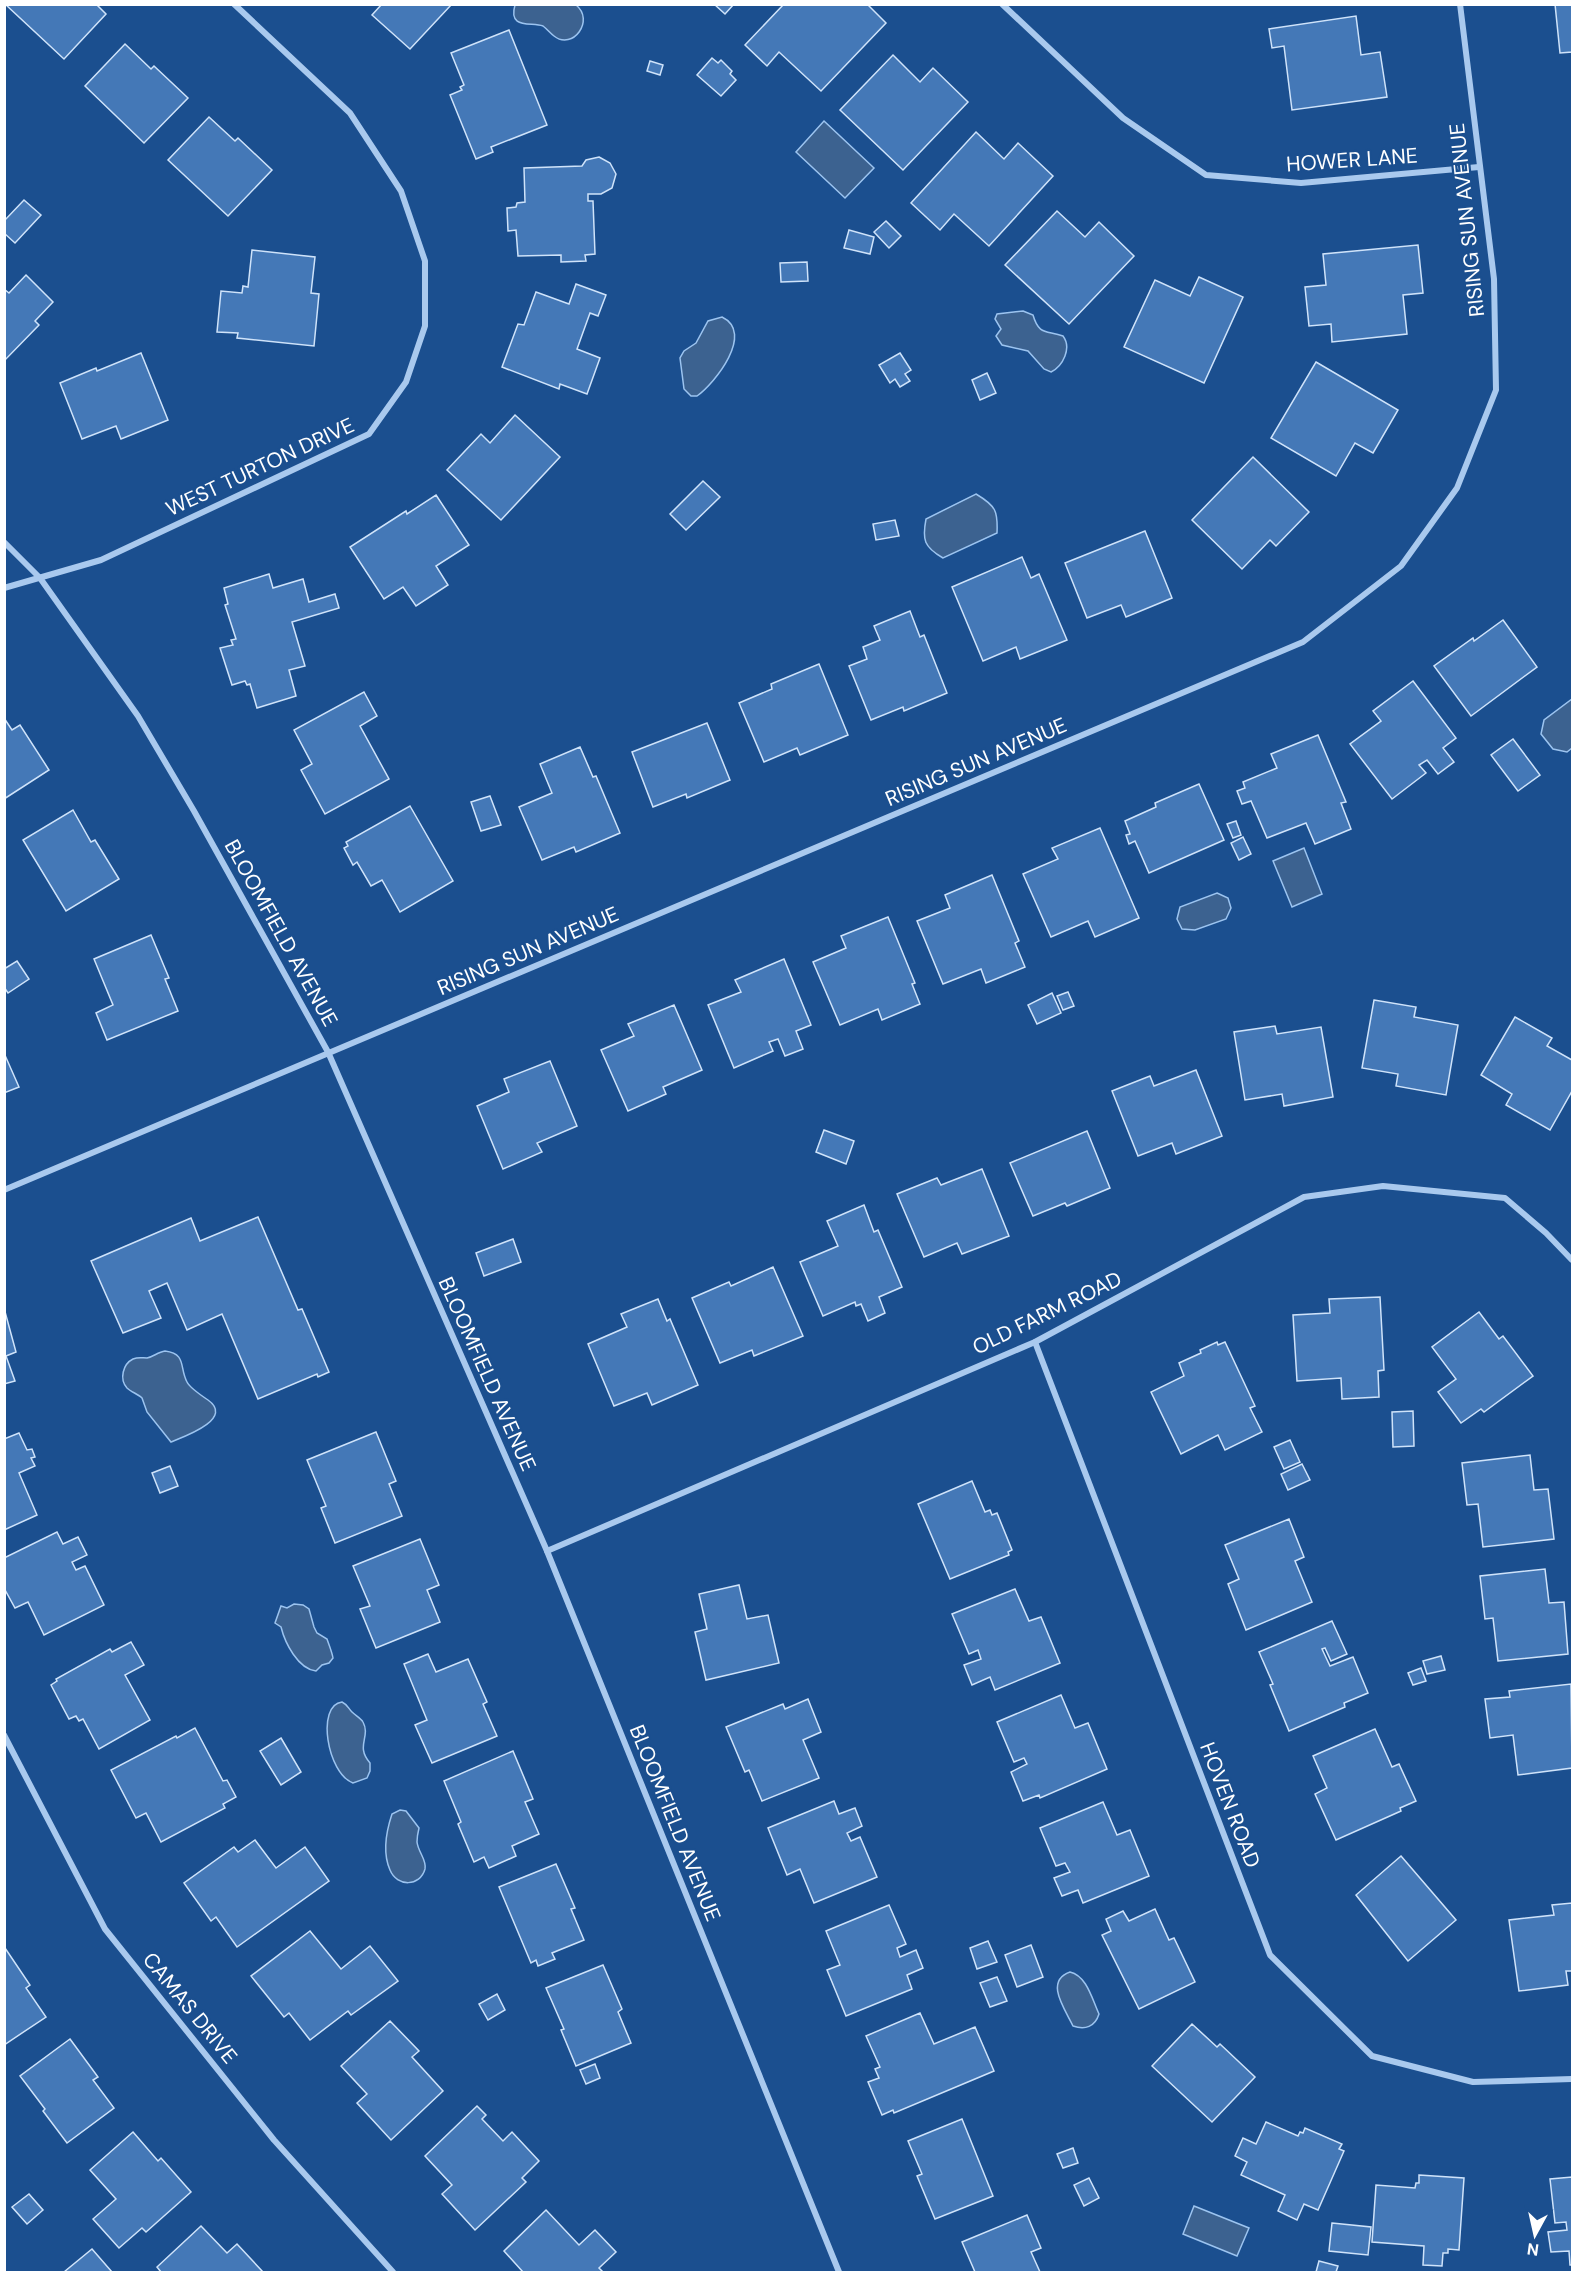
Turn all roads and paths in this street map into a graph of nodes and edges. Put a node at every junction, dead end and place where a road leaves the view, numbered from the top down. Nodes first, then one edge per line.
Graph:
1 (234, 4) edge
2 (1002, 4) edge
3 (1460, 4) edge
4 (1479, 166) junction
5 (4, 542) edge
6 (40, 578) junction
7 (4, 588) edge
8 (328, 1053) junction
9 (4, 1190) edge
10 (1572, 1260) edge
11 (1035, 1342) junction
12 (547, 1551) junction
13 (4, 1735) edge
14 (1572, 2079) edge
15 (393, 2272) edge
16 (839, 2272) edge

1 - 6 street, WEST TURTON DRIVE
2 - 4 street, HOWER LANE
3 - 4 street, RISING SUN AVENUE
4 - 8 street, RISING SUN AVENUE
5 - 6 street, BLOOMFIELD AVENUE
6 - 7 street, WEST TURTON DRIVE
6 - 8 street, BLOOMFIELD AVENUE
8 - 9 street, RISING SUN AVENUE
8 - 12 street, BLOOMFIELD AVENUE
10 - 11 street, OLD FARM ROAD
11 - 12 street, OLD FARM ROAD
11 - 14 street, HOVEN ROAD
12 - 16 street, BLOOMFIELD AVENUE
13 - 15 street, CAMAS DRIVE

